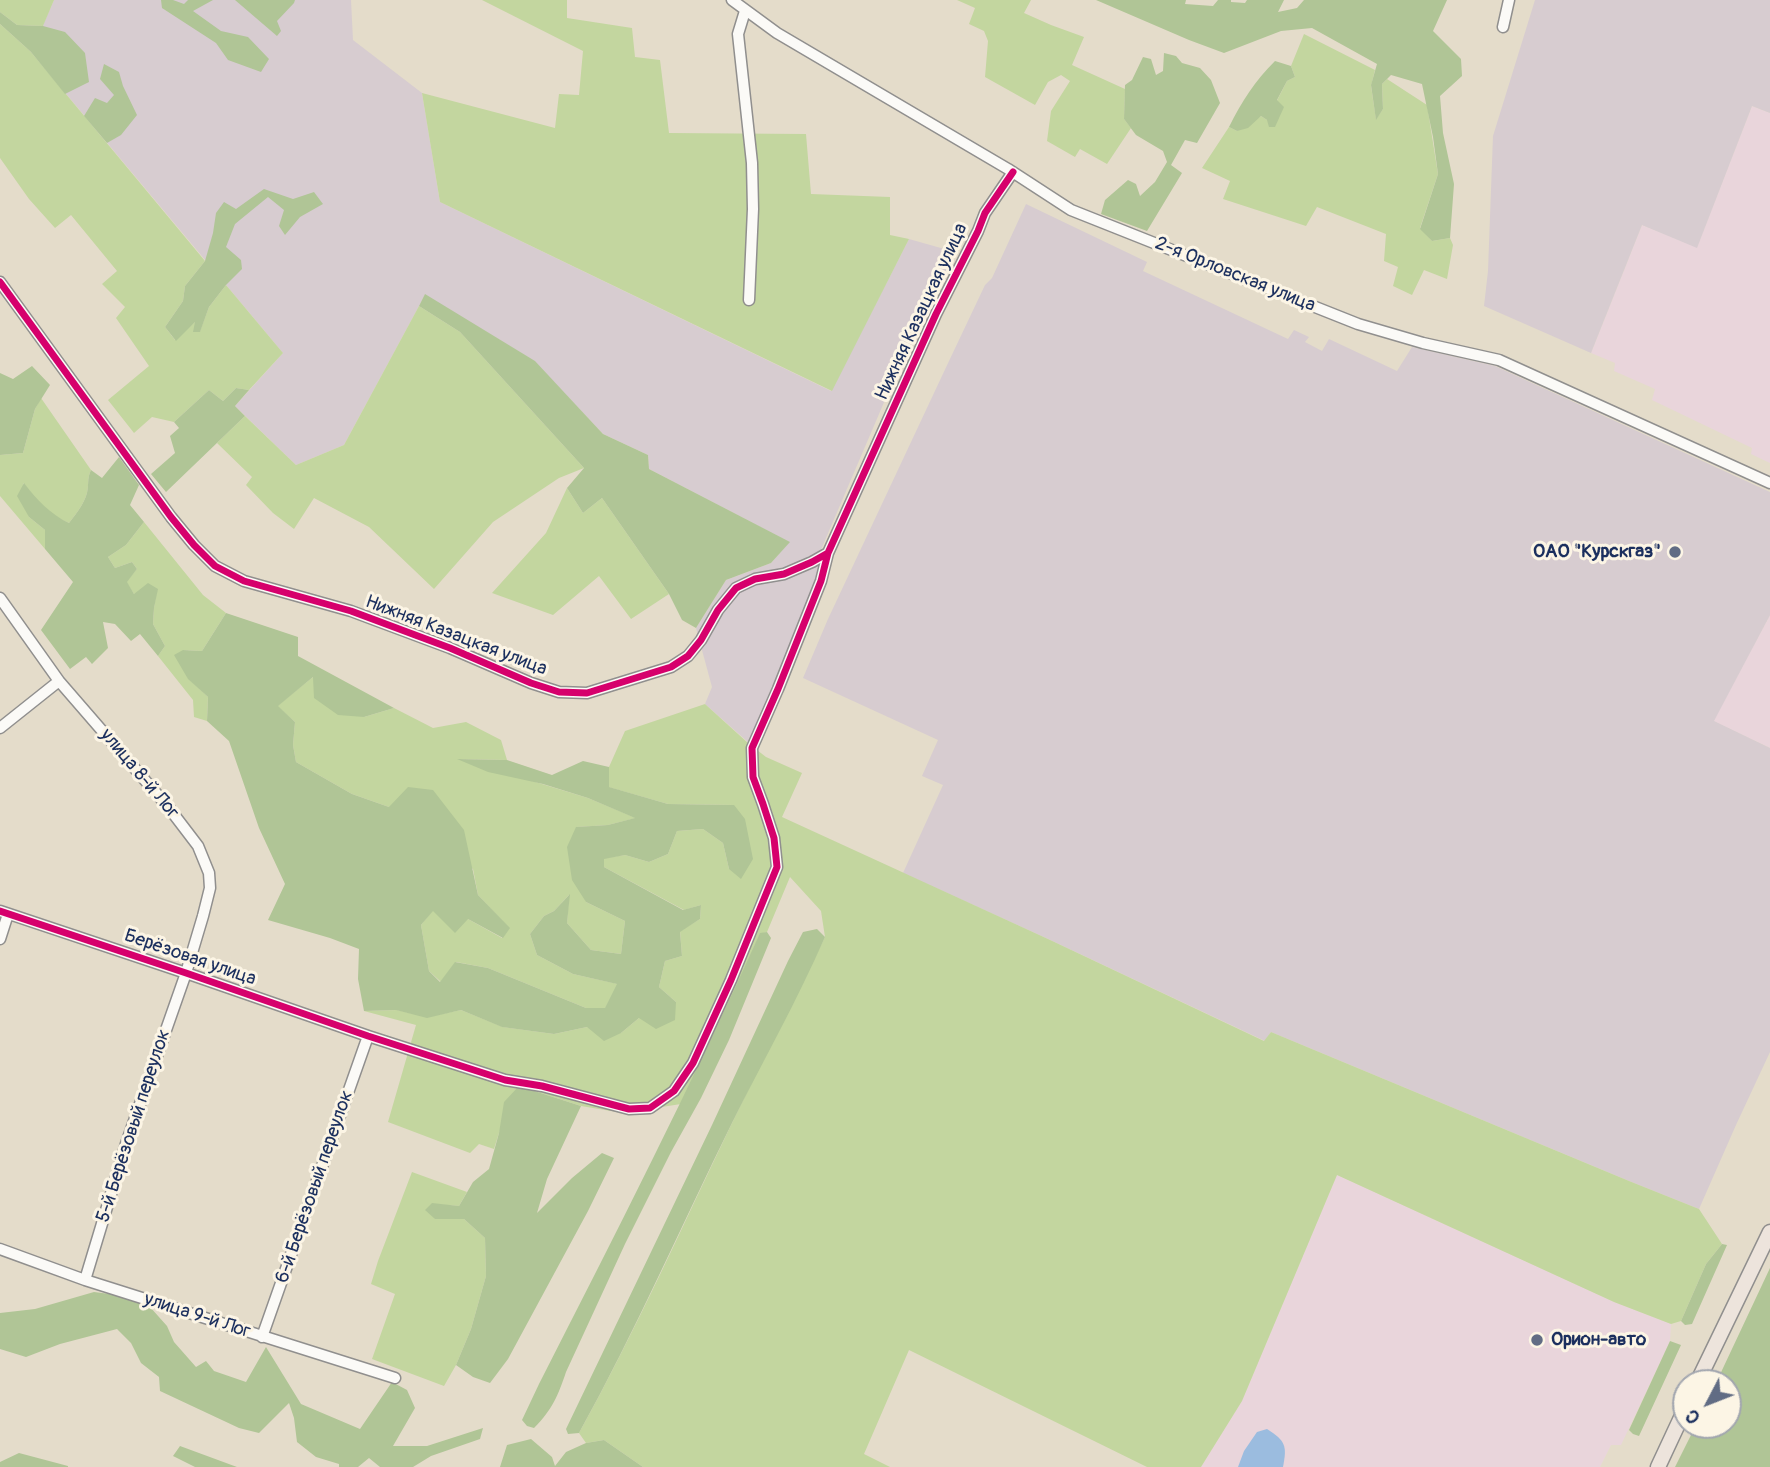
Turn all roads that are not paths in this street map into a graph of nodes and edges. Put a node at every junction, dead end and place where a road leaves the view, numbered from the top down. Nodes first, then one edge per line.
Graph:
1 (732, 0) edge
2 (1508, 0) edge
3 (744, 11) junction
4 (1503, 27) dead end
5 (1013, 172) junction
6 (0, 282) edge
7 (749, 300) dead end
8 (1770, 483) edge
9 (828, 553) junction
10 (0, 598) edge
11 (59, 681) junction
12 (0, 728) edge
13 (4, 912) edge
14 (0, 939) edge
15 (186, 973) junction
16 (368, 1037) junction
17 (1770, 1233) edge
18 (0, 1249) edge
19 (85, 1280) junction
20 (262, 1337) junction
21 (1704, 1369) edge
22 (395, 1378) dead end
23 (1672, 1437) edge
24 (1658, 1467) edge

1 - 3 street, 2-я Орловская улица
2 - 4 street
3 - 5 street, 2-я Орловская улица
3 - 7 street
5 - 8 street, 2-я Орловская улица
5 - 9 street, Нижняя Казацкая улица
6 - 9 street, Нижняя Казацкая улица
9 - 16 street, Берёзовая улица
10 - 11 street, улица 8-й Лог
11 - 12 street
11 - 15 street, улица 8-й Лог
13 - 14 street
13 - 15 street, Берёзовая улица
15 - 16 street, Берёзовая улица
15 - 19 street, 5-й Берёзовый переулок
16 - 20 street, 6-й Берёзовый переулок
17 - 21 main road
18 - 19 street, улица 9-й Лог
19 - 20 street, улица 9-й Лог
20 - 22 street, улица 9-й Лог
23 - 24 main road

